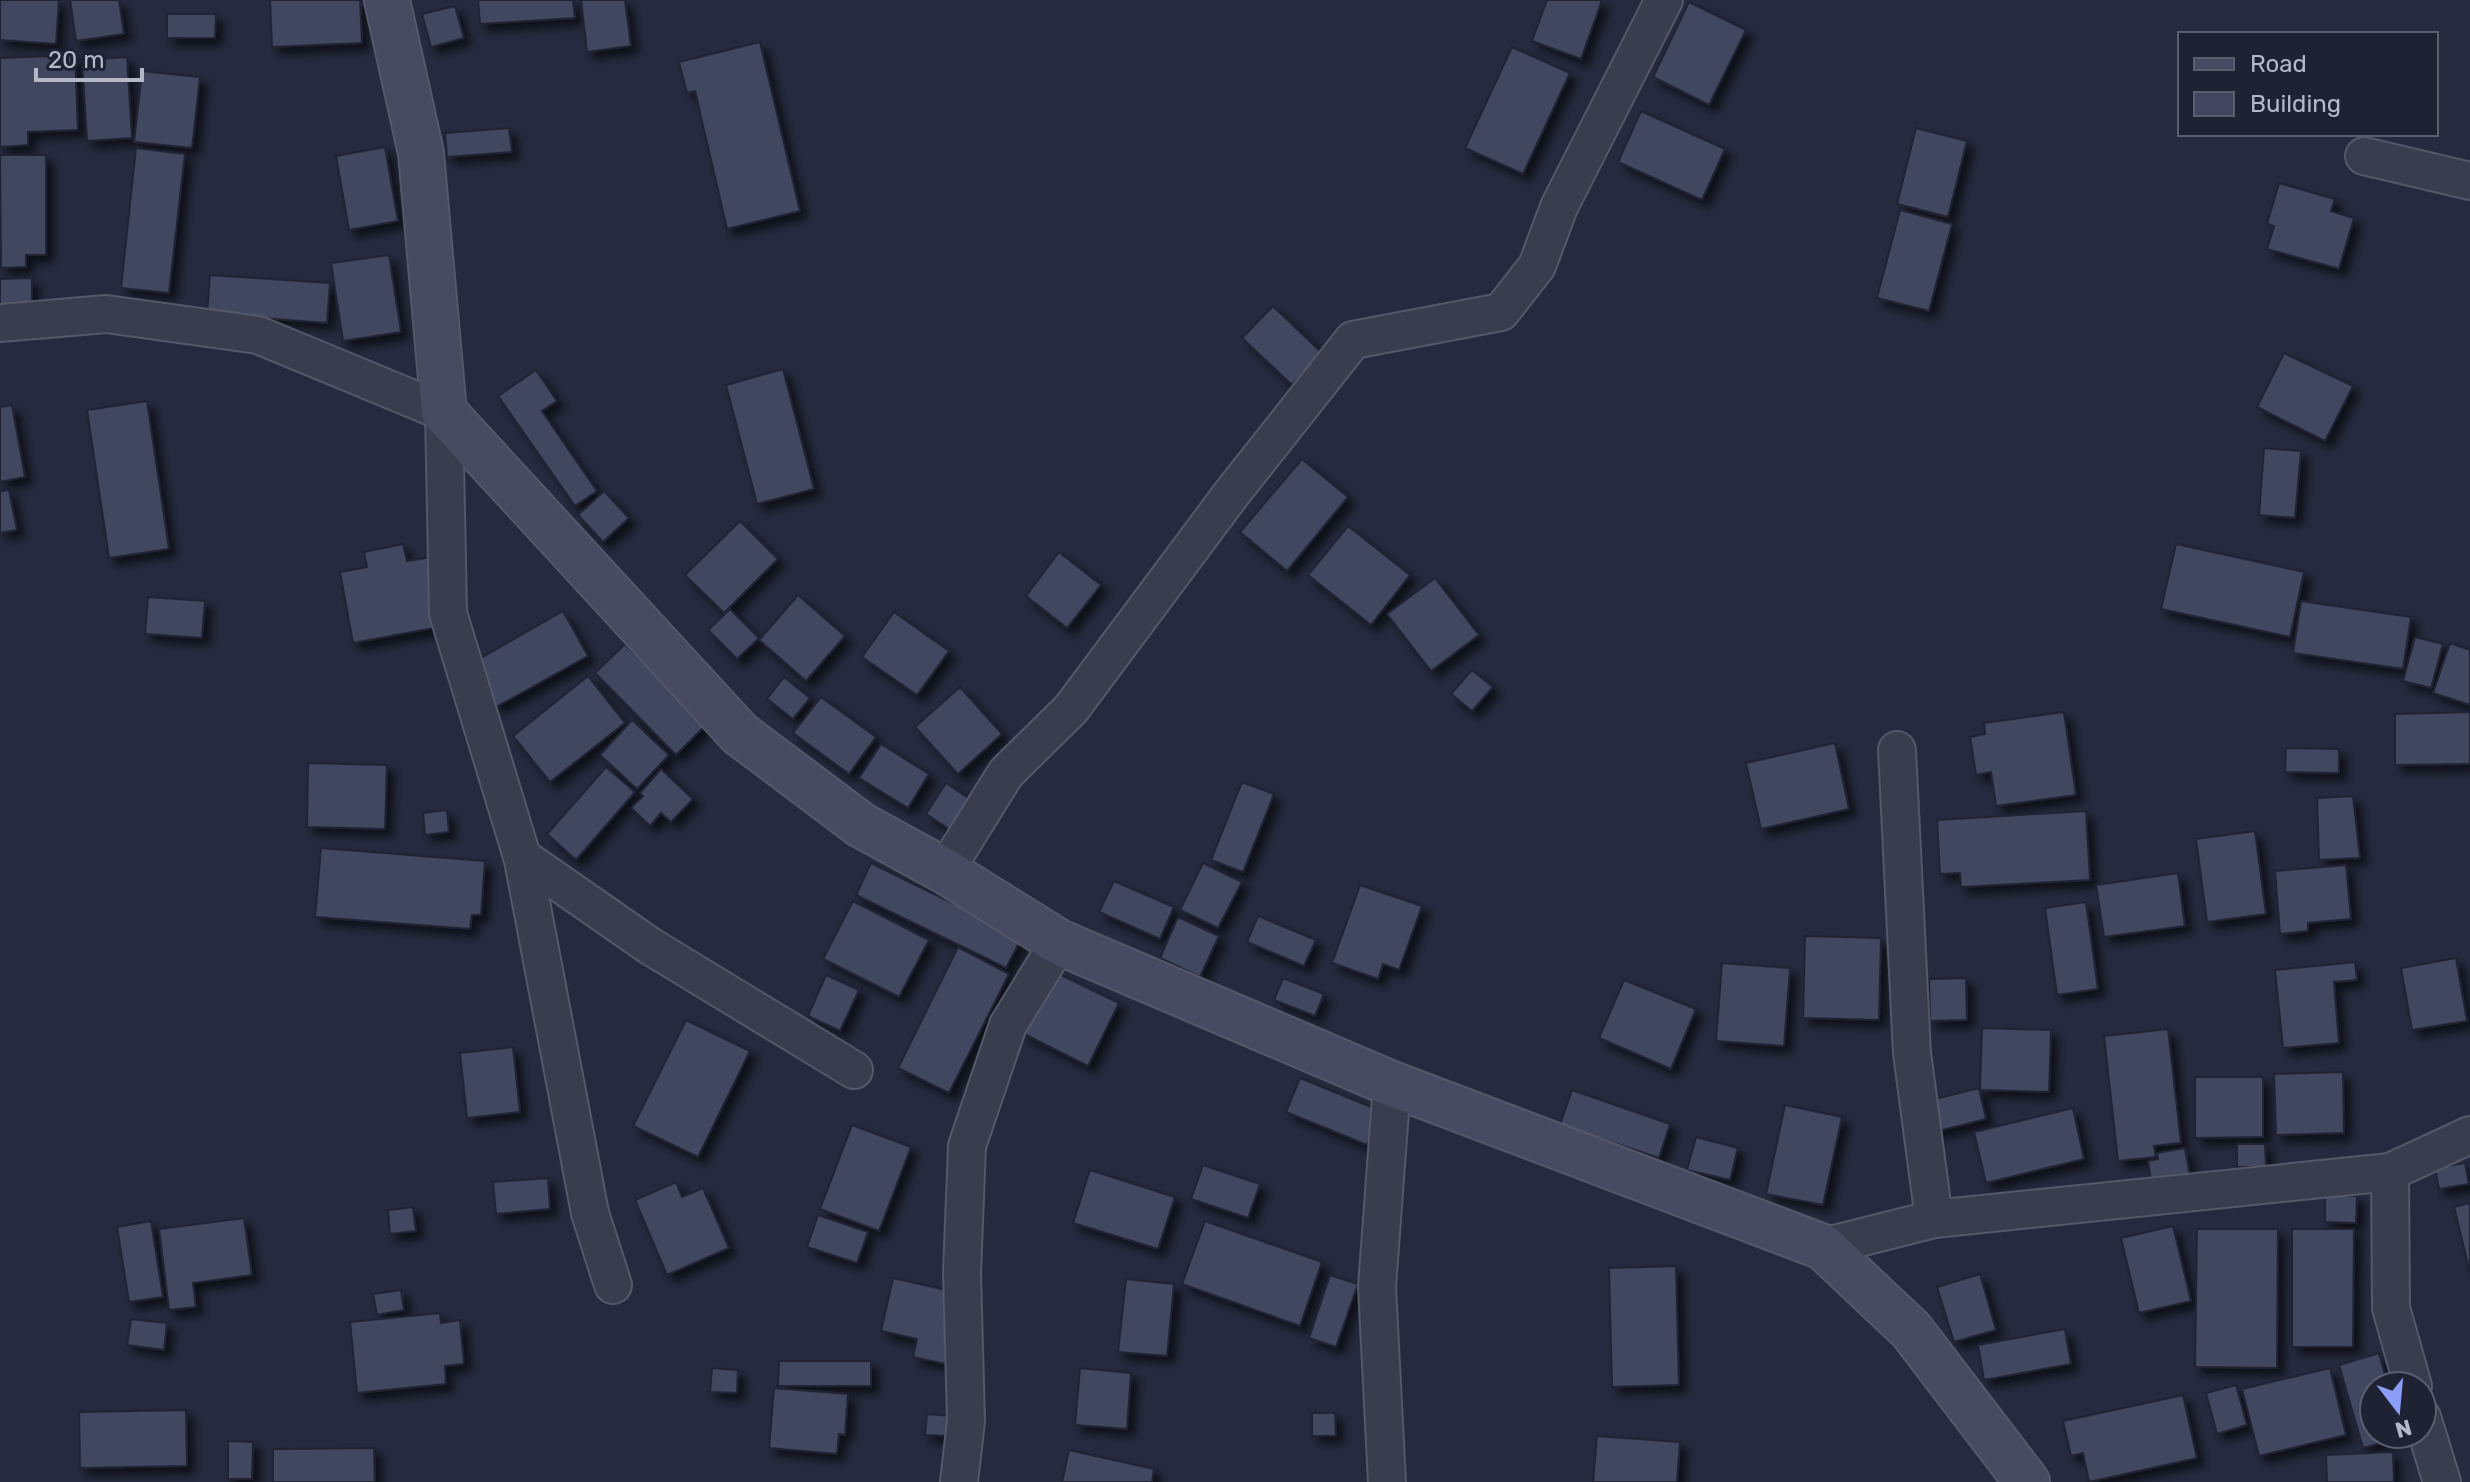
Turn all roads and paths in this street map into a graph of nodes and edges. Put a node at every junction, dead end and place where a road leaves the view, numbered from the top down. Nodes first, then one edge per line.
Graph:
1 (387, 0) edge
2 (1664, 0) edge
3 (2364, 156) dead end
4 (2470, 181) edge
5 (0, 323) edge
6 (444, 412) junction
7 (1897, 750) dead end
8 (522, 857) junction
9 (945, 871) junction
10 (1059, 942) junction
11 (854, 1070) dead end
12 (1392, 1084) junction
13 (2470, 1135) edge
14 (2390, 1172) junction
15 (1934, 1219) junction
16 (1823, 1247) junction
17 (613, 1285) dead end
18 (2408, 1370) edge
19 (2432, 1450) edge
20 (959, 1482) edge
21 (1387, 1482) edge
22 (2027, 1482) edge
23 (2442, 1482) edge

1 - 6 street
2 - 9 street
3 - 4 street
5 - 6 street
6 - 8 street
6 - 9 street
7 - 15 street
8 - 11 street
8 - 17 street
9 - 10 street
10 - 12 street
10 - 20 street
12 - 16 street
12 - 21 street
13 - 14 street
14 - 15 street
14 - 18 street
15 - 16 street
16 - 22 street
19 - 23 street

